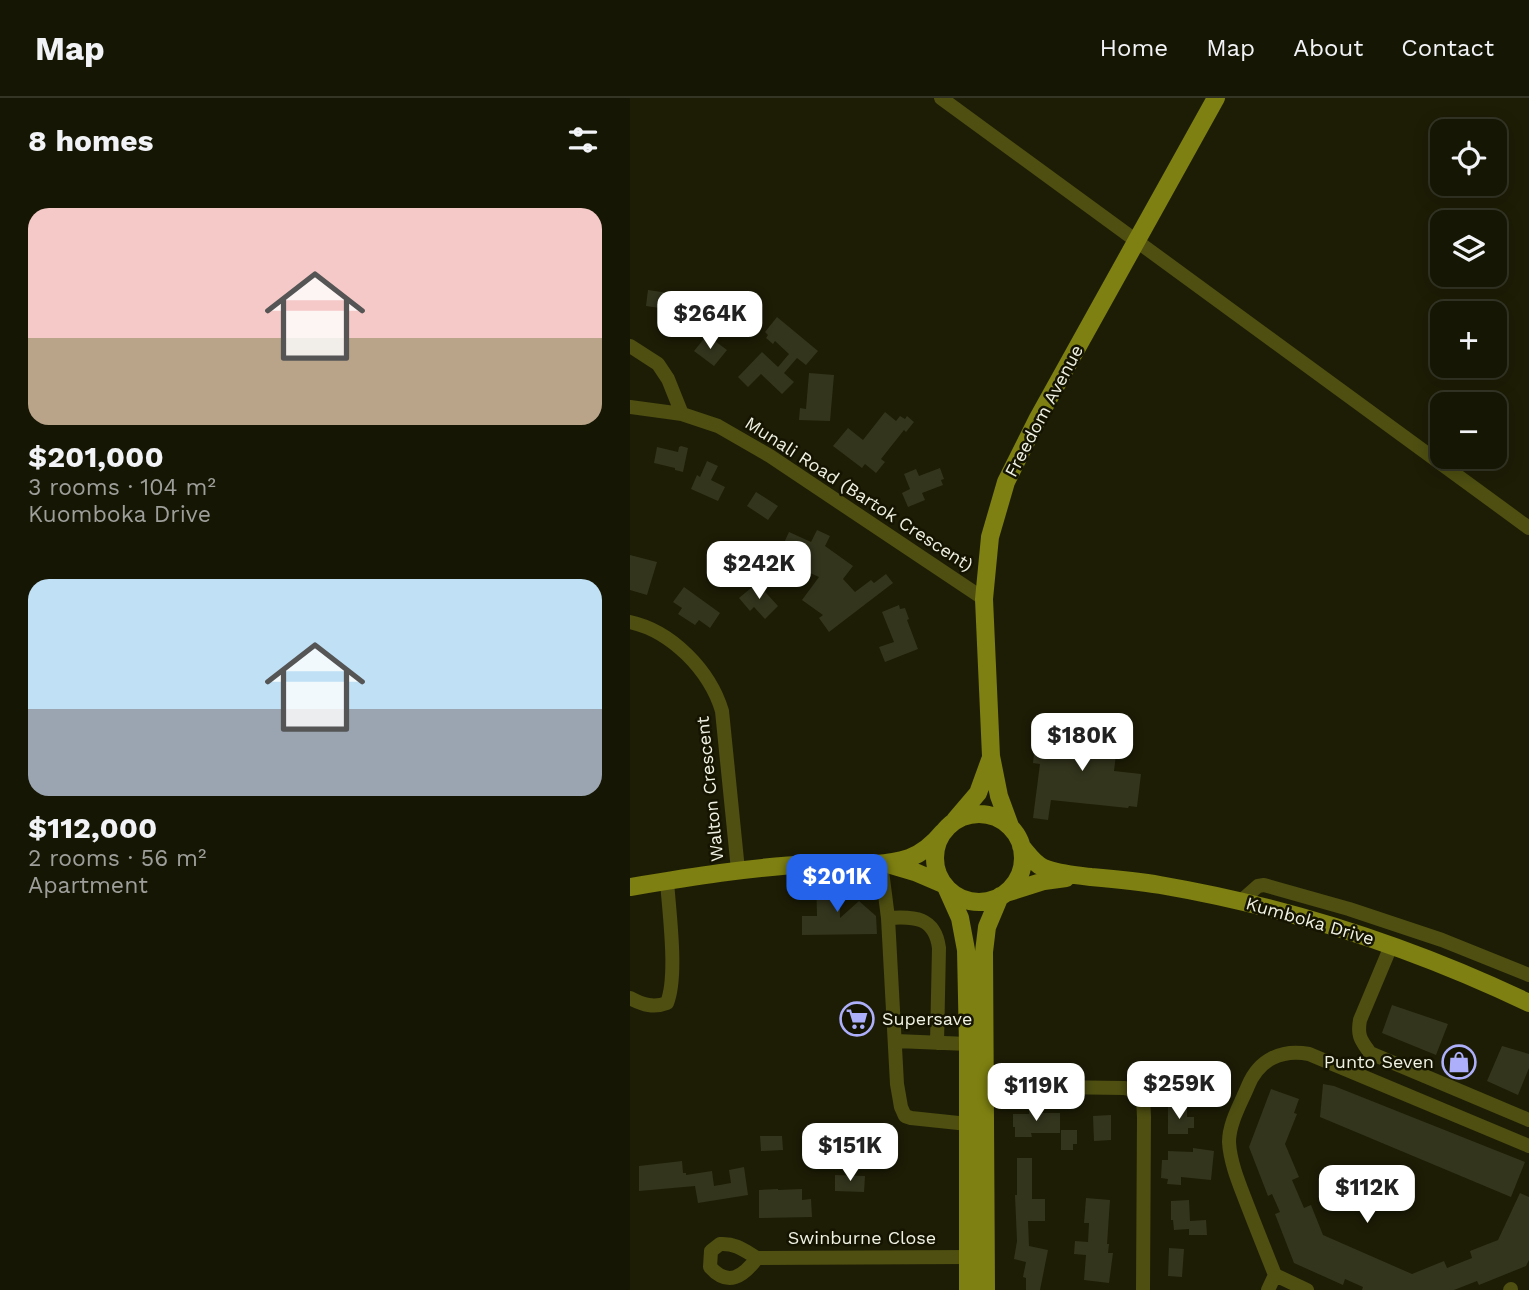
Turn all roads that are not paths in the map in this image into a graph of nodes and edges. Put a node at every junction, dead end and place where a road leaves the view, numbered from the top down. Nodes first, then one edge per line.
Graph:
1 (941, 98) edge
2 (1216, 98) edge
3 (1136, 240) junction
4 (630, 346) edge
5 (630, 407) edge
6 (682, 414) junction
7 (1529, 528) edge
8 (984, 599) junction
9 (630, 622) edge
10 (991, 756) junction
11 (1010, 826) junction
12 (948, 827) junction
13 (1021, 846) junction
14 (881, 863) junction
15 (738, 870) junction
16 (1080, 876) junction
17 (667, 881) junction
18 (630, 887) edge
19 (945, 887) junction
20 (1003, 895) junction
21 (1241, 901) junction
22 (1349, 909) junction
23 (888, 918) junction
24 (1343, 929) junction
25 (1391, 946) junction
26 (1529, 975) edge
27 (630, 999) edge
28 (1529, 1003) edge
29 (896, 1041) junction
30 (937, 1043) junction
31 (968, 1044) junction
32 (985, 1086) junction
33 (1529, 1120) edge
34 (968, 1124) junction
35 (1529, 1146) edge
36 (986, 1191) junction
37 (967, 1257) junction
38 (757, 1258) dead end
39 (1275, 1275) junction
40 (968, 1290) edge
41 (986, 1290) edge
42 (1143, 1290) edge
43 (1268, 1290) edge
44 (1307, 1290) edge

1 - 3 street
2 - 3 main road, Freedom Avenue
3 - 7 street
3 - 8 main road, Freedom Avenue
4 - 6 street
5 - 6 street, Munali Road (Bartok Crescent)
6 - 8 street, Munali Road (Bartok Crescent)
8 - 10 main road, Freedom Avenue
9 - 15 street, Walton Crescent
10 - 11 main road, Freedom Avenue
10 - 12 main road, Freedom Avenue
11 - 12 main road
11 - 13 main road
12 - 14 main road, Freedom Avenue
12 - 19 main road
13 - 16 main road, Kumboka Drive
13 - 20 main road
14 - 15 main road
14 - 19 main road
14 - 23 street
15 - 17 main road
16 - 20 main road, Kumboka Drive
16 - 21 main road, Kumboka Drive
17 - 18 main road
17 - 27 street
19 - 20 main road
19 - 31 main road
20 - 32 main road
21 - 22 street
21 - 24 main road, Kumboka Drive
22 - 24 street
22 - 26 street
23 - 29 street
23 - 30 street
24 - 25 main road, Kumboka Drive
25 - 28 main road, Kumboka Drive
25 - 33 street
29 - 30 street
29 - 34 street
30 - 31 street
31 - 34 main road
32 - 36 main road
32 - 42 street
34 - 36 main road
34 - 37 main road
35 - 39 street
36 - 41 main road
37 - 38 street, Swinburne Close
37 - 40 main road
39 - 43 street
39 - 44 street

